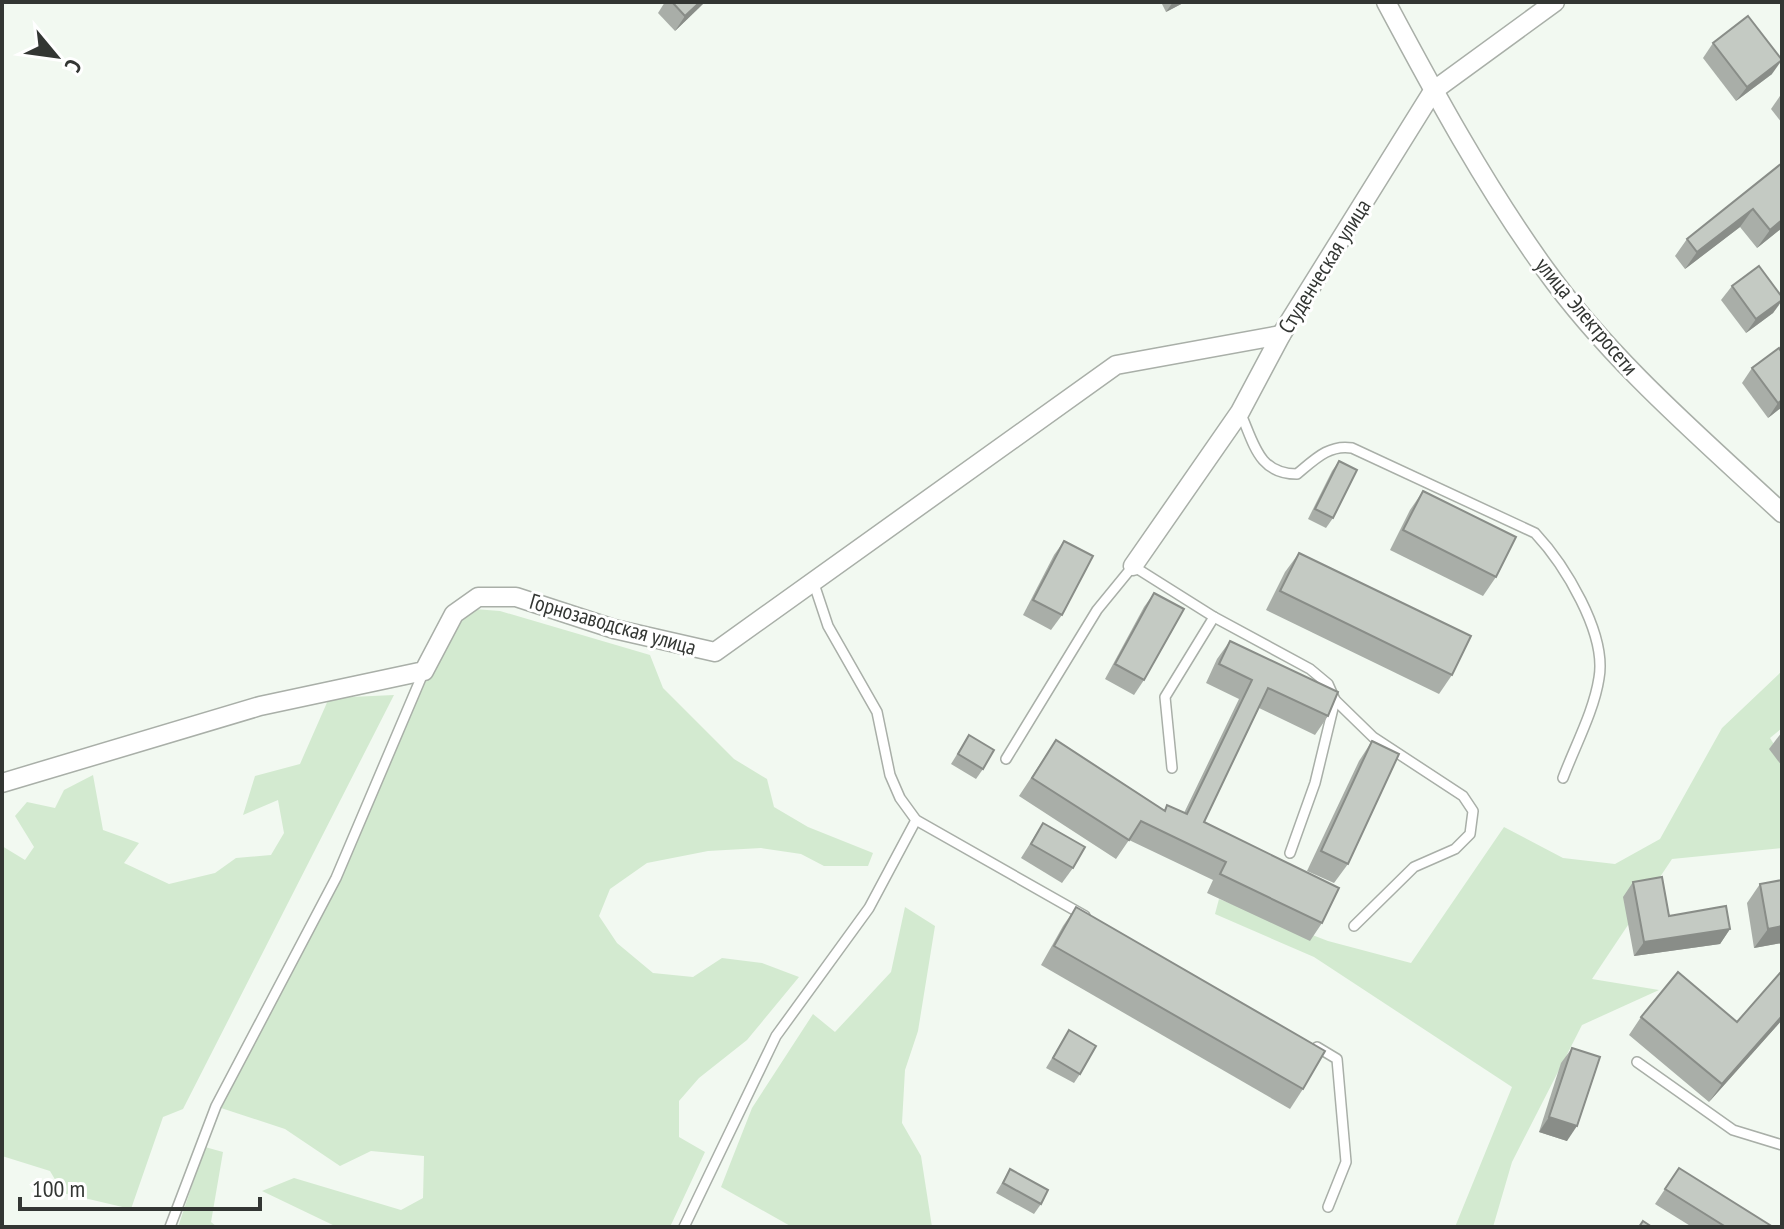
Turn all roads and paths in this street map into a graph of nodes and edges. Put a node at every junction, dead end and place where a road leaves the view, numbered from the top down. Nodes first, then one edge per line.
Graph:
1 (1386, 2) edge
2 (1555, 2) edge
3 (1433, 91) junction
4 (1281, 335) junction
5 (1240, 412) junction
6 (1782, 513) edge
7 (1133, 566) junction
8 (813, 581) junction
9 (1214, 617) junction
10 (424, 671) junction
11 (1335, 700) junction
12 (1006, 759) dead end
13 (1172, 768) dead end
14 (1563, 778) dead end
15 (2, 783) edge
16 (916, 820) junction
17 (1290, 853) dead end
18 (1094, 921) edge
19 (1354, 926) dead end
20 (1310, 1043) edge
21 (1637, 1062) dead end
22 (1782, 1145) edge
23 (1328, 1207) dead end
24 (170, 1227) edge
25 (684, 1227) edge

1 - 3 street, улица Электросети
2 - 3 street, Студенческая улица
3 - 4 street, Студенческая улица
3 - 6 street, улица Электросети
4 - 5 street, Студенческая улица
4 - 8 street, Горнозаводская улица
5 - 7 street, Студенческая улица
5 - 14 lane
7 - 9 lane
7 - 12 lane
8 - 10 street, Горнозаводская улица
8 - 16 lane
9 - 11 lane
9 - 13 lane
10 - 15 street
10 - 24 lane
11 - 17 lane
11 - 19 lane
16 - 18 lane
16 - 25 lane
20 - 23 lane
21 - 22 lane

